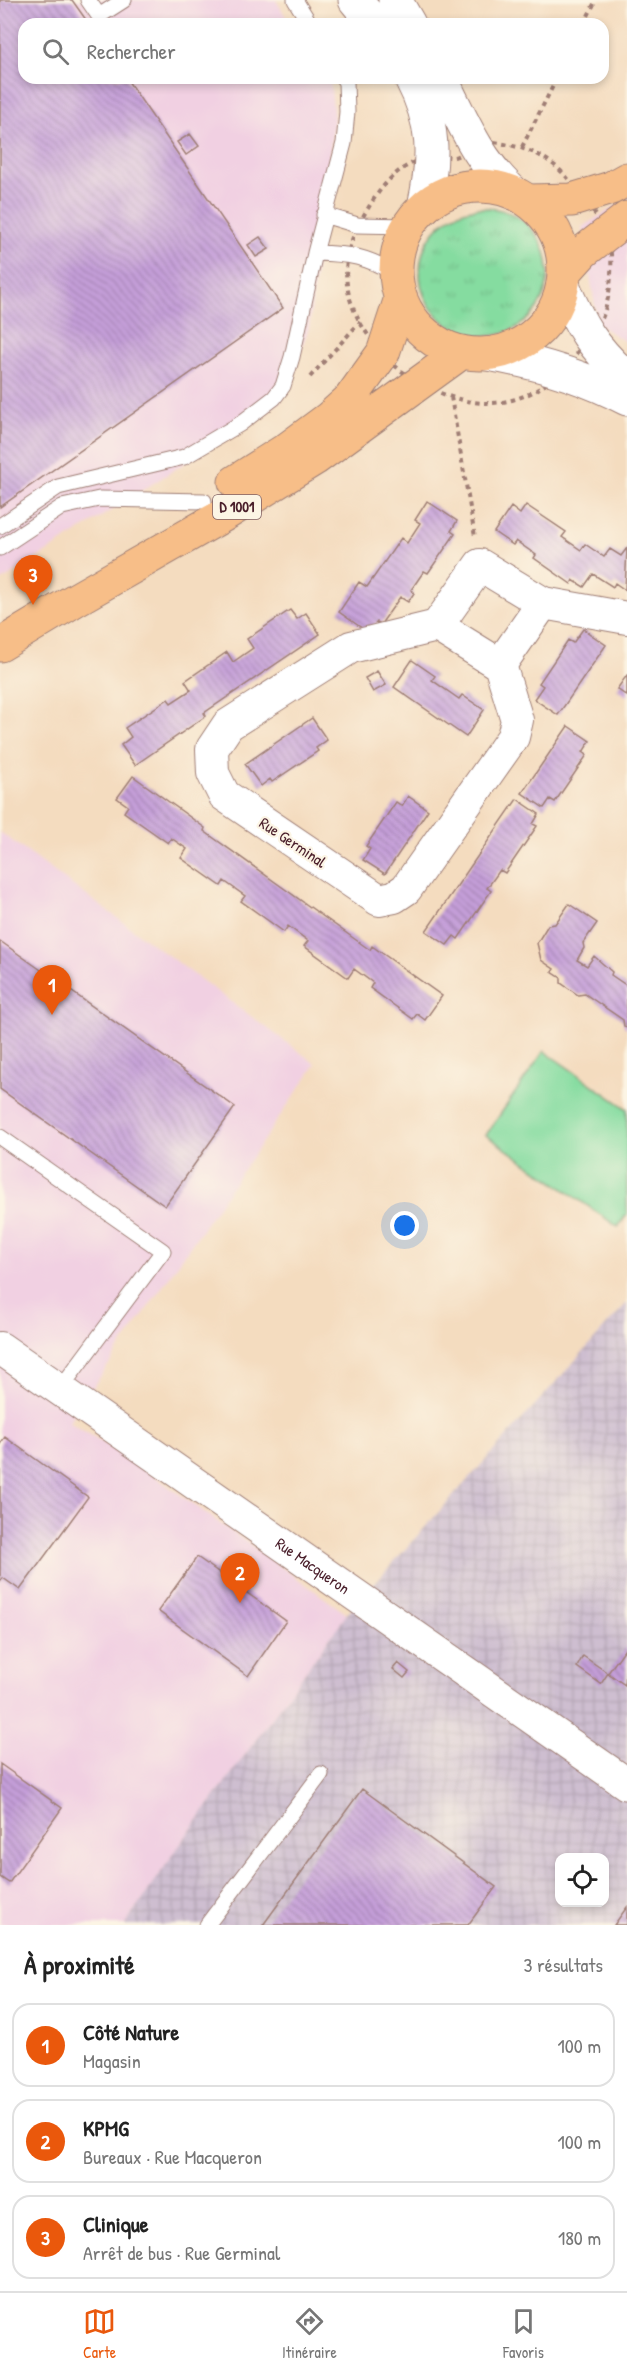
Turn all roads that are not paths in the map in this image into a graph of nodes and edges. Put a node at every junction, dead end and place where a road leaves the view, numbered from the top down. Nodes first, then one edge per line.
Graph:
1 (88, 0) edge
2 (124, 0) edge
3 (295, 0) edge
4 (355, 0) edge
5 (395, 0) edge
6 (306, 18) edge
7 (370, 18) edge
8 (406, 18) edge
9 (346, 84) edge
10 (413, 84) edge
11 (444, 84) edge
12 (627, 179) edge
13 (522, 197) junction
14 (324, 215) junction
15 (416, 217) junction
16 (617, 225) edge
17 (315, 253) junction
18 (564, 279) junction
19 (399, 286) junction
20 (475, 353) junction
21 (627, 378) edge
22 (627, 399) edge
23 (204, 501) junction
24 (0, 526) edge
25 (0, 548) edge
26 (543, 603) junction
27 (627, 618) edge
28 (0, 626) edge
29 (436, 626) junction
30 (0, 645) edge
31 (500, 665) junction
32 (0, 1137) edge
33 (0, 1348) edge
34 (60, 1389) junction
35 (321, 1774) dead end
36 (627, 1784) edge
37 (207, 1925) edge

1 - 2 lane
3 - 6 lane
4 - 7 street
5 - 8 street
9 - 14 lane
10 - 15 street
11 - 13 street
12 - 13 main road
13 - 15 main road
13 - 18 main road
14 - 15 lane
14 - 17 lane
15 - 19 main road
16 - 18 main road
17 - 19 lane
17 - 24 lane
18 - 20 main road
18 - 21 street
19 - 20 main road
19 - 23 main road, D 1001
20 - 22 street
20 - 30 main road, D 1001
23 - 25 lane
23 - 28 main road, D 1001
26 - 27 street
26 - 29 street
26 - 31 street
29 - 31 street
29 - 31 street, Rue Germinal
32 - 34 lane
33 - 34 street, Rue Macqueron
34 - 36 street, Rue Macqueron
35 - 37 lane

